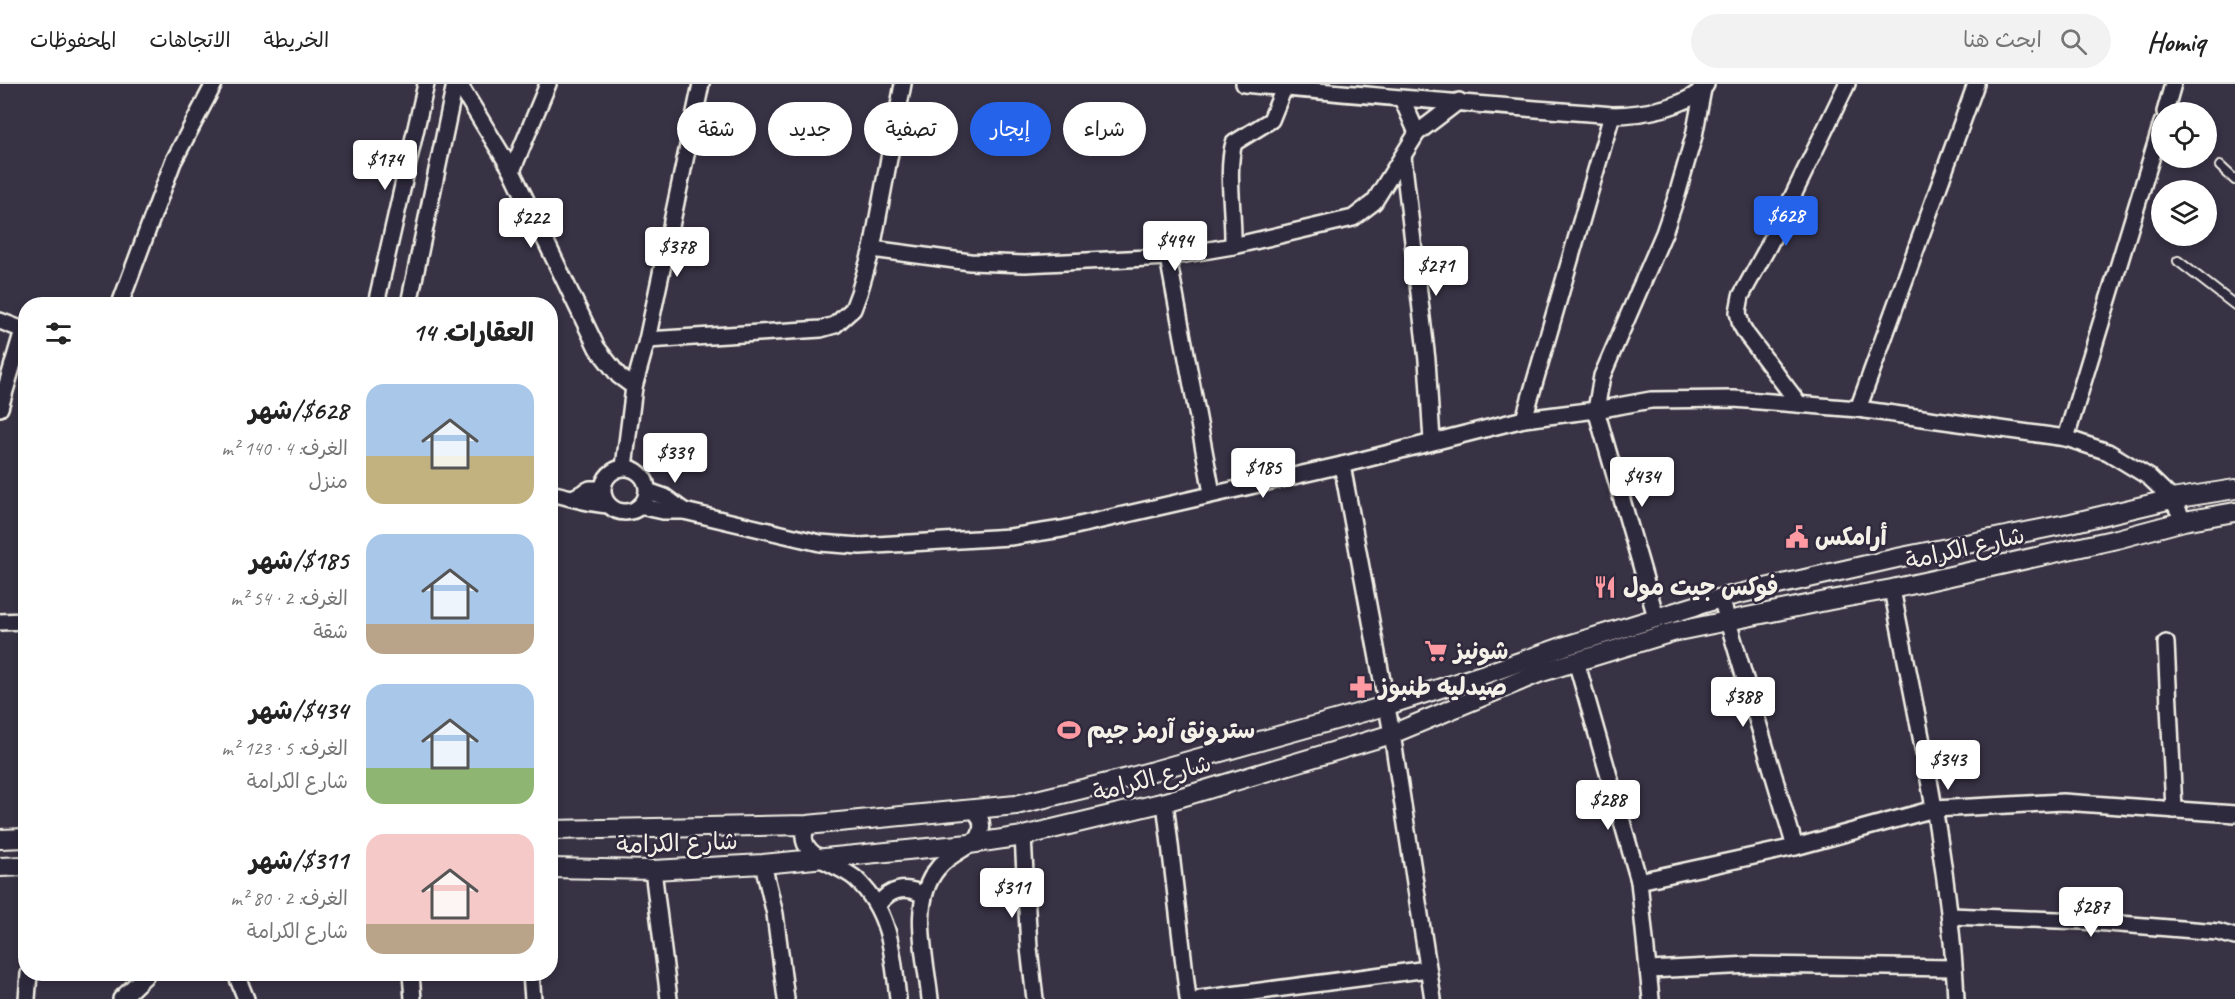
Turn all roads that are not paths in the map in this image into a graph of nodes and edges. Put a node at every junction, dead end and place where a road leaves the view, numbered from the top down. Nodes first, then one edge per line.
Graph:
1 (214, 84) edge
2 (426, 84) edge
3 (457, 84) edge
4 (548, 84) edge
5 (701, 84) edge
6 (903, 84) edge
7 (1244, 84) edge
8 (1847, 84) edge
9 (1976, 84) edge
10 (2173, 84) edge
11 (1705, 86) edge
12 (1284, 88) junction
13 (1402, 99) junction
14 (1460, 101) junction
15 (2168, 102) edge
16 (1612, 115) junction
17 (1417, 133) junction
18 (1403, 157) junction
19 (2151, 159) edge
20 (2220, 166) dead end
21 (512, 171) junction
22 (2235, 180) edge
23 (1233, 246) junction
24 (872, 249) junction
25 (1168, 257) junction
26 (2178, 261) dead end
27 (123, 297) edge
28 (378, 297) edge
29 (411, 297) edge
30 (2235, 305) edge
31 (0, 321) edge
32 (18, 328) edge
33 (647, 340) junction
34 (18, 350) edge
35 (634, 387) junction
36 (1799, 404) junction
37 (0, 408) edge
38 (1858, 409) junction
39 (1596, 410) junction
40 (1524, 419) junction
41 (2066, 438) junction
42 (1432, 441) junction
43 (1342, 465) junction
44 (624, 467) junction
45 (602, 489) junction
46 (2235, 489) edge
47 (648, 491) junction
48 (1212, 493) junction
49 (558, 495) edge
50 (573, 498) junction
51 (2172, 499) junction
52 (608, 505) junction
53 (640, 506) junction
54 (684, 511) junction
55 (2235, 512) edge
56 (2184, 521) junction
57 (1892, 589) junction
58 (1721, 598) junction
59 (1656, 617) junction
60 (18, 621) edge
61 (1730, 621) junction
62 (0, 622) edge
63 (2166, 643) dead end
64 (1576, 661) junction
65 (1385, 706) junction
66 (1392, 734) junction
67 (1165, 802) junction
68 (1935, 809) junction
69 (974, 810) junction
70 (2174, 810) junction
71 (2235, 814) edge
72 (807, 825) junction
73 (558, 830) edge
74 (1023, 836) junction
75 (18, 838) edge
76 (0, 839) edge
77 (969, 844) junction
78 (1795, 847) junction
79 (822, 860) junction
80 (763, 864) junction
81 (18, 866) edge
82 (0, 867) edge
83 (558, 868) edge
84 (653, 870) junction
85 (1639, 882) junction
86 (923, 895) junction
87 (878, 905) junction
88 (1950, 916) junction
89 (2235, 937) edge
90 (1954, 968) junction
91 (1428, 969) junction
92 (1649, 970) junction
93 (28, 981) edge
94 (140, 981) edge
95 (239, 981) edge
96 (412, 981) edge
97 (532, 981) edge
98 (27, 999) edge
99 (121, 999) edge
100 (246, 999) edge
101 (413, 999) edge
102 (533, 999) edge
103 (669, 999) edge
104 (786, 999) edge
105 (898, 999) edge
106 (930, 999) edge
107 (1035, 999) edge
108 (1188, 999) edge
109 (1200, 999) edge
110 (1433, 999) edge
111 (1651, 999) edge
112 (1956, 999) edge

1 - 27 street
2 - 28 street
3 - 21 street
3 - 29 street
4 - 21 street
5 - 33 street
6 - 24 street
7 - 12 street
8 - 36 street
9 - 38 street
10 - 15 street
11 - 16 street
11 - 39 street
12 - 13 street
12 - 23 street
13 - 14 street
13 - 17 street
14 - 16 street
14 - 17 street
16 - 40 street
17 - 18 street
18 - 23 street
18 - 42 street
19 - 41 street
20 - 22 lane
21 - 35 street
23 - 25 street
24 - 25 street
24 - 33 street
25 - 48 street
26 - 30 lane
31 - 32 street
33 - 35 street
34 - 37 street
35 - 44 street
36 - 38 street
36 - 39 street
38 - 41 street
39 - 40 street
39 - 59 street
40 - 42 street
41 - 51 street
42 - 43 street
43 - 48 street
43 - 65 street
44 - 45 street
44 - 47 street
45 - 50 street
45 - 52 street
46 - 51 street, شارع الكرامة
47 - 53 street
47 - 54 street
48 - 54 street
49 - 50 street
50 - 52 street
51 - 56 street
51 - 58 street, شارع الكرامة
52 - 53 street
53 - 54 street
55 - 56 street, شارع الكرامة
56 - 57 street, شارع الكرامة
57 - 61 street, شارع الكرامة
57 - 68 street
58 - 59 street, شارع الكرامة
58 - 61 street
59 - 65 street, شارع الكرامة
60 - 62 street
61 - 64 street, شارع الكرامة
61 - 78 street
63 - 70 street
64 - 66 street, شارع الكرامة
64 - 85 street
65 - 66 street
65 - 69 street, شارع الكرامة
66 - 67 street, شارع الكرامة
66 - 91 street
67 - 74 street, شارع الكرامة
67 - 108 street
68 - 70 street
68 - 78 street
68 - 88 street
69 - 72 street, شارع الكرامة
69 - 77 street
70 - 71 street
72 - 73 street, شارع الكرامة
72 - 79 street
74 - 77 street, شارع الكرامة
74 - 107 street
75 - 76 street
77 - 79 street, شارع الكرامة
77 - 86 street
78 - 85 street
79 - 80 street, شارع الكرامة
79 - 87 street
80 - 84 street, شارع الكرامة
80 - 104 street
81 - 82 street
83 - 84 street, شارع الكرامة
84 - 103 street
85 - 92 street
86 - 87 street
86 - 106 street
87 - 105 street
88 - 89 street
88 - 90 street
90 - 92 street
90 - 112 street
91 - 109 street
91 - 110 street
92 - 111 street
93 - 98 street
94 - 99 street
95 - 100 street
96 - 101 street
97 - 102 street

